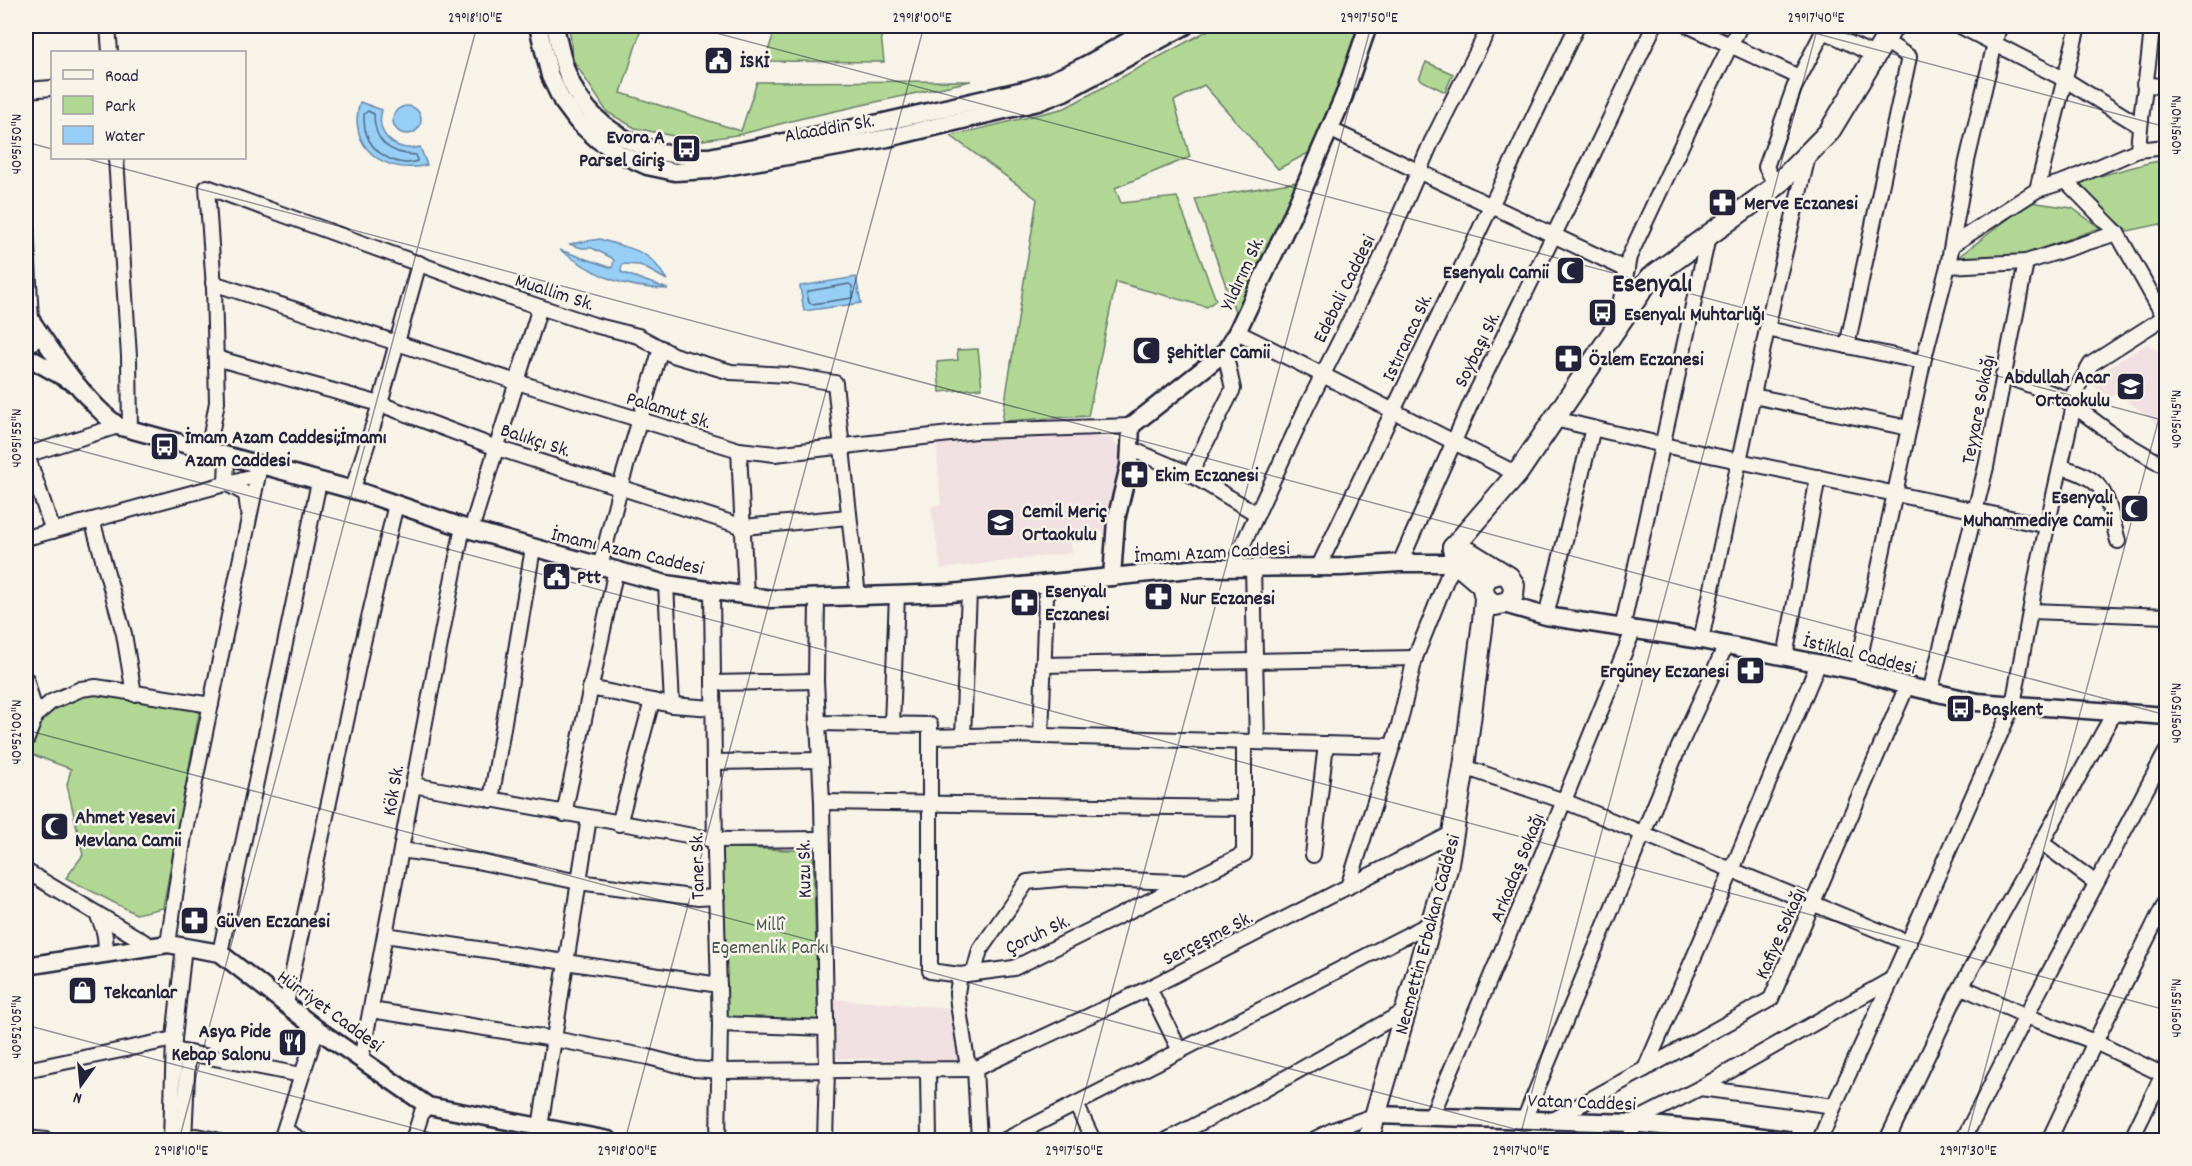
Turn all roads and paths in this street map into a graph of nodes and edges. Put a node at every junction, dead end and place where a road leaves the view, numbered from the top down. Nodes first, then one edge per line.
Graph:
1 (108, 26) edge
2 (538, 26) edge
3 (555, 26) edge
4 (1154, 26) edge
5 (1185, 26) edge
6 (1368, 26) edge
7 (1490, 26) edge
8 (1577, 26) edge
9 (1654, 26) edge
10 (1689, 26) edge
11 (1740, 26) edge
12 (1960, 26) edge
13 (1999, 26) edge
14 (2078, 26) edge
15 (2152, 26) edge
16 (1825, 28) edge
17 (1884, 41) edge
18 (1994, 44) junction
19 (1731, 45) junction
20 (110, 51) edge
21 (1800, 77) junction
22 (2064, 79) junction
23 (2144, 84) junction
24 (2166, 87) edge
25 (51, 88) edge
26 (26, 90) edge
27 (2140, 126) junction
28 (1329, 129) junction
29 (886, 130) junction
30 (868, 133) junction
31 (2166, 147) edge
32 (2138, 150) junction
33 (1809, 153) junction
34 (116, 159) edge
35 (1418, 172) junction
36 (2066, 181) junction
37 (1776, 186) junction
38 (2037, 190) junction
39 (1490, 207) junction
40 (26, 225) edge
41 (2117, 233) junction
42 (1553, 236) junction
43 (1708, 237) junction
44 (1952, 244) junction
45 (2026, 262) junction
46 (418, 263) junction
47 (1948, 266) junction
48 (1627, 270) junction
49 (213, 283) junction
50 (540, 307) junction
51 (2166, 315) edge
52 (28, 317) edge
53 (1615, 328) junction
54 (1767, 329) junction
55 (1237, 332) junction
56 (42, 336) junction
57 (396, 344) junction
58 (1847, 346) junction
59 (26, 347) edge
60 (661, 348) junction
61 (1225, 352) junction
62 (26, 356) edge
63 (216, 358) junction
64 (1923, 362) junction
65 (1323, 374) junction
66 (2003, 375) junction
67 (517, 382) junction
68 (80, 386) junction
69 (1753, 396) junction
70 (380, 404) junction
71 (2072, 404) junction
72 (1392, 412) junction
73 (1556, 419) junction
74 (640, 421) junction
75 (1131, 426) junction
76 (124, 428) junction
77 (1593, 428) junction
78 (1909, 428) junction
79 (1454, 442) junction
80 (1663, 445) junction
81 (841, 447) junction
82 (497, 448) junction
83 (1131, 449) junction
84 (739, 450) junction
85 (26, 451) edge
86 (208, 452) junction
87 (227, 457) junction
88 (1739, 461) junction
89 (2166, 466) edge
90 (2061, 467) junction
91 (259, 470) junction
92 (1190, 474) junction
93 (1517, 474) junction
94 (1818, 477) junction
95 (319, 482) junction
96 (226, 483) junction
97 (620, 487) junction
98 (352, 491) junction
99 (1896, 494) junction
100 (396, 504) junction
101 (1974, 510) junction
102 (1257, 514) junction
103 (848, 517) junction
104 (92, 520) junction
105 (249, 524) junction
106 (2048, 526) junction
107 (744, 527) junction
108 (467, 528) junction
109 (53, 531) junction
110 (26, 538) edge
111 (2118, 541) dead end
112 (533, 549) junction
113 (1460, 555) junction
114 (1400, 563) junction
115 (608, 568) junction
116 (1232, 568) junction
117 (1253, 568) junction
118 (1318, 568) junction
119 (1113, 577) junction
120 (1507, 579) junction
121 (1055, 583) junction
122 (666, 584) junction
123 (712, 591) junction
124 (969, 592) junction
125 (897, 595) junction
126 (746, 596) junction
127 (818, 597) junction
128 (858, 597) junction
129 (1493, 598) junction
130 (2031, 611) junction
131 (1546, 616) junction
132 (2166, 616) edge
133 (1627, 630) junction
134 (1701, 640) junction
135 (1726, 645) junction
136 (1785, 657) junction
137 (1415, 658) junction
138 (1256, 660) junction
139 (1818, 664) junction
140 (1043, 665) junction
141 (1857, 671) junction
142 (26, 679) edge
143 (816, 681) junction
144 (713, 683) junction
145 (1908, 686) junction
146 (590, 688) junction
147 (1930, 692) junction
148 (134, 694) junction
149 (651, 701) junction
150 (211, 705) junction
151 (672, 705) junction
152 (2013, 705) junction
153 (713, 708) junction
154 (2114, 713) junction
155 (36, 715) junction
156 (2166, 716) edge
157 (817, 723) junction
158 (892, 724) junction
159 (963, 736) junction
160 (1041, 736) junction
161 (930, 737) junction
162 (26, 741) edge
163 (1250, 742) junction
164 (1326, 744) junction
165 (1393, 746) junction
166 (2165, 757) edge
167 (819, 760) junction
168 (714, 762) junction
169 (1464, 767) junction
170 (413, 785) junction
171 (491, 800) junction
172 (1564, 801) junction
173 (822, 802) junction
174 (929, 805) junction
175 (1244, 808) junction
176 (564, 814) junction
177 (589, 818) junction
178 (619, 824) junction
179 (1644, 833) junction
180 (1453, 834) junction
181 (822, 839) junction
182 (715, 840) junction
183 (2042, 843) junction
184 (401, 850) junction
185 (1313, 855) dead end
186 (1732, 870) junction
187 (26, 871) edge
188 (579, 882) junction
189 (1184, 882) junction
190 (2096, 883) junction
191 (1348, 887) junction
192 (717, 897) junction
193 (2166, 901) edge
194 (1813, 903) junction
195 (97, 914) junction
196 (1433, 922) junction
197 (386, 935) junction
198 (1909, 943) junction
199 (176, 945) junction
200 (151, 946) junction
201 (220, 953) junction
202 (105, 954) junction
203 (566, 963) junction
204 (26, 966) edge
205 (974, 972) junction
206 (960, 975) junction
207 (1893, 979) junction
208 (720, 985) junction
209 (1962, 987) junction
210 (1149, 988) junction
211 (286, 1004) junction
212 (371, 1010) junction
213 (1407, 1010) junction
214 (2026, 1016) junction
215 (720, 1024) junction
216 (825, 1028) junction
217 (317, 1029) junction
218 (554, 1039) junction
219 (2095, 1042) junction
220 (179, 1047) junction
221 (1180, 1051) junction
222 (361, 1059) junction
223 (975, 1069) junction
224 (1645, 1069) junction
225 (26, 1070) edge
226 (721, 1071) junction
227 (826, 1071) junction
228 (928, 1071) junction
229 (2165, 1072) edge
230 (301, 1075) junction
231 (1700, 1088) junction
232 (1076, 1104) junction
233 (428, 1106) junction
234 (1834, 1106) junction
235 (1376, 1115) junction
236 (1431, 1117) junction
237 (1524, 1120) junction
238 (1553, 1120) junction
239 (1631, 1123) junction
240 (540, 1127) junction
241 (283, 1135) edge
242 (1732, 1137) edge
243 (26, 1138) edge
244 (46, 1140) edge
245 (171, 1140) edge
246 (183, 1140) edge
247 (216, 1140) edge
248 (301, 1140) edge
249 (413, 1140) edge
250 (609, 1140) edge
251 (718, 1140) edge
252 (825, 1140) edge
253 (929, 1140) edge
254 (979, 1140) edge
255 (1005, 1140) edge
256 (1093, 1140) edge
257 (1167, 1140) edge
258 (1313, 1140) edge
259 (1368, 1140) edge
260 (1633, 1140) edge
261 (1786, 1140) edge
262 (1820, 1140) edge
263 (1887, 1140) edge
264 (1964, 1140) edge
265 (2049, 1140) edge
266 (2131, 1140) edge

1 - 20 street
2 - 30 street, Alaaddin Sk.
3 - 30 street, Alaaddin Sk.
4 - 29 street, Alaaddin Sk.
5 - 29 street, Alaaddin Sk.
6 - 28 street, Yıldırım Sk.
7 - 35 street, Edebali Caddesi
8 - 39 street, Istıranca Sk.
9 - 42 street, Soybaşı Sk.
10 - 19 street
11 - 19 street
12 - 18 street
13 - 18 street
14 - 22 street
15 - 23 street
16 - 17 street
16 - 21 street
17 - 33 main road
17 - 58 street
18 - 22 street
18 - 44 street
19 - 21 street
19 - 48 street
21 - 37 street
22 - 27 street
22 - 38 street
23 - 24 street
23 - 27 street
25 - 26 street
27 - 32 street
28 - 35 street
28 - 55 street, Yıldırım Sk.
29 - 30 street, Alaaddin Sk.
31 - 32 street
32 - 36 street
33 - 37 main road
33 - 54 street
34 - 76 street
35 - 39 street
35 - 65 street, Edebali Caddesi
36 - 38 street
36 - 41 street
37 - 43 main road
38 - 44 street
39 - 42 street
39 - 72 street, Istıranca Sk.
40 - 52 street
41 - 45 street
41 - 51 street
42 - 48 street
42 - 79 street, Soybaşı Sk.
43 - 53 main road
43 - 80 street, Arkadaş Sokağı
44 - 47 street
45 - 47 street
45 - 66 street, Teyyare Sokağı
46 - 49 street, Muallim Sk.
46 - 50 street, Muallim Sk.
46 - 57 street
47 - 64 street
48 - 53 street
49 - 57 street, Palamut Sk.
49 - 63 street
50 - 60 street, Muallim Sk.
50 - 67 street, Kök Sk.
51 - 71 street
52 - 56 street, İmamı Azam Caddesi
53 - 73 main road
54 - 58 street
54 - 69 street
55 - 61 street, Yıldırım Sk.
55 - 65 street
56 - 59 street
56 - 68 street, İmamı Azam Caddesi
57 - 67 street, Palamut Sk.
57 - 70 street
58 - 64 street
60 - 74 street
60 - 81 street, Muallim Sk.
61 - 75 street, Yıldırım Sk.
61 - 92 street
62 - 68 street
63 - 70 street, Balıkçı Sk.
63 - 86 street
64 - 78 street
65 - 72 street
65 - 102 street, Edebali Caddesi
66 - 71 street
66 - 101 street, Teyyare Sokağı
67 - 74 street, Palamut Sk.
67 - 82 street, Kök Sk.
68 - 76 street, İmamı Azam Caddesi
69 - 78 street
69 - 88 street
70 - 82 street, Balıkçı Sk.
70 - 98 street
71 - 89 street
71 - 90 street
72 - 79 street
72 - 118 street, Istıranca Sk.
73 - 77 street
73 - 93 main road
74 - 84 street, Palamut Sk.
74 - 97 street
75 - 81 street, Palamut Sk.
75 - 83 street
76 - 85 street
76 - 86 street, İmamı Azam Caddesi
77 - 80 street
77 - 131 street
78 - 99 street
79 - 93 street
79 - 114 street, Soybaşı Sk.
80 - 88 street
80 - 133 street, Arkadaş Sokağı
81 - 84 street, Palamut Sk.
81 - 103 street
82 - 97 street, Balıkçı Sk.
82 - 108 street, Kök Sk.
83 - 92 street
83 - 119 street
84 - 107 street
85 - 109 street
86 - 87 street, İmamı Azam Caddesi
87 - 91 street, İmamı Azam Caddesi
87 - 96 street
88 - 94 street
88 - 134 street
90 - 106 street
90 - 111 street
91 - 95 street, İmamı Azam Caddesi
91 - 96 street
91 - 105 street
92 - 102 street
93 - 113 main road
94 - 99 street
94 - 136 street
95 - 98 street, İmamı Azam Caddesi
95 - 201 street
96 - 104 street
96 - 105 street
97 - 107 street, Balıkçı Sk.
97 - 115 street
98 - 100 street, İmamı Azam Caddesi
99 - 101 street
99 - 141 street
100 - 108 street, İmamı Azam Caddesi
100 - 211 street
101 - 106 street
101 - 147 street, Teyyare Sokağı
102 - 116 street, Edebali Caddesi
103 - 107 street, Balıkçı Sk.
103 - 128 street
104 - 109 street
104 - 148 street
105 - 150 street
106 - 130 street
107 - 126 street
108 - 112 street, İmamı Azam Caddesi
108 - 170 street, Kök Sk.
109 - 110 street
112 - 115 street, İmamı Azam Caddesi
112 - 171 street
113 - 114 street, İmamı Azam Caddesi
113 - 120 main road
113 - 129 main road
113 - 137 street
114 - 118 street, İmamı Azam Caddesi
115 - 122 street, İmamı Azam Caddesi
115 - 146 street
116 - 117 street, İmamı Azam Caddesi
116 - 119 street, İmamı Azam Caddesi
117 - 118 street, İmamı Azam Caddesi
117 - 138 street, Çoruh Sk.
119 - 121 street, İmamı Azam Caddesi
120 - 129 main road, Necmettin Erbakan Caddesi
120 - 129 main road
120 - 131 street
121 - 124 street, İmamı Azam Caddesi
121 - 140 street
122 - 123 street, İmamı Azam Caddesi
122 - 151 street
123 - 126 street, İmamı Azam Caddesi
123 - 144 street, Taner Sk.
124 - 125 street, İmamı Azam Caddesi
124 - 159 street
125 - 128 street, İmamı Azam Caddesi
125 - 158 street
126 - 127 street, İmamı Azam Caddesi
127 - 128 street, İmamı Azam Caddesi
127 - 143 street, Kuzu Sk.
129 - 131 street, İstiklal Caddesi
129 - 169 main road, Necmettin Erbakan Caddesi
130 - 132 street
130 - 152 street
131 - 133 street, İstiklal Caddesi
133 - 134 street, İstiklal Caddesi
133 - 172 street, Arkadaş Sokağı
134 - 135 street, İstiklal Caddesi
135 - 136 street, İstiklal Caddesi
135 - 179 street
136 - 139 street, İstiklal Caddesi
137 - 138 street
137 - 165 street
138 - 140 street
138 - 163 street, Çoruh Sk.
139 - 141 street, İstiklal Caddesi
139 - 186 street
140 - 160 street
141 - 145 street, İstiklal Caddesi
142 - 155 street
143 - 144 street
143 - 157 street, Kuzu Sk.
144 - 153 street, Taner Sk.
145 - 147 street, İstiklal Caddesi
145 - 194 street, Kafiye Sokağı
146 - 149 street
146 - 176 street
147 - 152 street, İstiklal Caddesi
148 - 150 street
148 - 155 street
149 - 151 street
149 - 178 street
150 - 199 street
151 - 153 street
152 - 154 street, İstiklal Caddesi
152 - 198 street
153 - 168 street, Taner Sk.
154 - 156 street, İstiklal Caddesi
154 - 183 street
155 - 162 street
157 - 158 street
157 - 167 street, Kuzu Sk.
158 - 161 street
159 - 160 street
159 - 161 street
160 - 163 street
161 - 174 street, Çoruh Sk.
163 - 164 street
163 - 175 street, Çoruh Sk.
164 - 165 street
164 - 185 street
165 - 191 street
166 - 190 street
167 - 168 street
167 - 173 street, Kuzu Sk.
168 - 182 street, Taner Sk.
169 - 172 street
169 - 180 main road, Necmettin Erbakan Caddesi
170 - 171 street
170 - 184 street, Kök Sk.
171 - 176 street
172 - 179 street
172 - 236 street, Arkadaş Sokağı
173 - 174 street
173 - 181 street, Kuzu Sk.
174 - 175 street
174 - 206 street, Çoruh Sk.
175 - 189 street, Çoruh Sk.
176 - 177 street
177 - 178 street
177 - 188 street
178 - 182 street
179 - 186 street
179 - 237 street
180 - 191 street, Serçeşme Sk.
180 - 196 main road, Necmettin Erbakan Caddesi
181 - 182 street
181 - 216 street, Kuzu Sk.
182 - 192 street, Taner Sk.
183 - 190 street
183 - 209 street
184 - 188 street
184 - 197 street, Kök Sk.
186 - 194 street
186 - 224 street
187 - 195 street
188 - 192 street
188 - 203 street
189 - 205 street, Çoruh Sk.
189 - 205 street
190 - 214 street
191 - 210 street, Serçeşme Sk.
192 - 208 street, Taner Sk.
193 - 219 street
194 - 198 street
194 - 224 street, Kafiye Sokağı
195 - 200 street
195 - 202 street
196 - 213 main road, Necmettin Erbakan Caddesi
196 - 221 street
197 - 203 street
197 - 212 street, Kök Sk.
198 - 207 street
199 - 200 street, Hürriyet Caddesi
199 - 201 street, Hürriyet Caddesi
199 - 220 street
200 - 202 street, Hürriyet Caddesi
201 - 211 street, Hürriyet Caddesi
202 - 204 street, Hürriyet Caddesi
203 - 208 street
203 - 218 street
205 - 206 street, Çoruh Sk.
206 - 223 street
207 - 231 street
207 - 234 street
208 - 215 street, Taner Sk.
209 - 214 street
209 - 263 street
210 - 221 street
210 - 223 street, Serçeşme Sk.
211 - 217 street, Hürriyet Caddesi
212 - 218 street
212 - 222 street, Kök Sk.
213 - 235 main road, Necmettin Erbakan Caddesi
213 - 257 street
214 - 219 street
214 - 264 street
215 - 216 street
215 - 226 street, Taner Sk.
216 - 227 street, Kuzu Sk.
217 - 222 street, Hürriyet Caddesi
217 - 230 street
218 - 226 street
218 - 240 street
219 - 229 street
219 - 265 street
220 - 225 street
220 - 230 street
220 - 245 street
220 - 246 street
221 - 232 street
222 - 233 street, Hürriyet Caddesi
223 - 228 street
223 - 254 street
224 - 238 street, Kafiye Sokağı
226 - 227 street
226 - 251 street, Taner Sk.
227 - 228 street
227 - 252 street, Kuzu Sk.
228 - 253 street
229 - 266 street
230 - 241 street
231 - 234 street
231 - 239 street
232 - 255 street
232 - 256 street
233 - 240 street, Hürriyet Caddesi
233 - 249 street
234 - 262 street
235 - 236 street, Vatan Caddesi
235 - 258 street
235 - 259 main road, Necmettin Erbakan Caddesi
236 - 237 street, Vatan Caddesi
237 - 238 street, Vatan Caddesi
238 - 239 street, Vatan Caddesi
239 - 242 street, Vatan Caddesi
239 - 260 street
240 - 250 street, Hürriyet Caddesi
241 - 248 street
242 - 261 street, Vatan Caddesi
243 - 244 street
246 - 247 street

